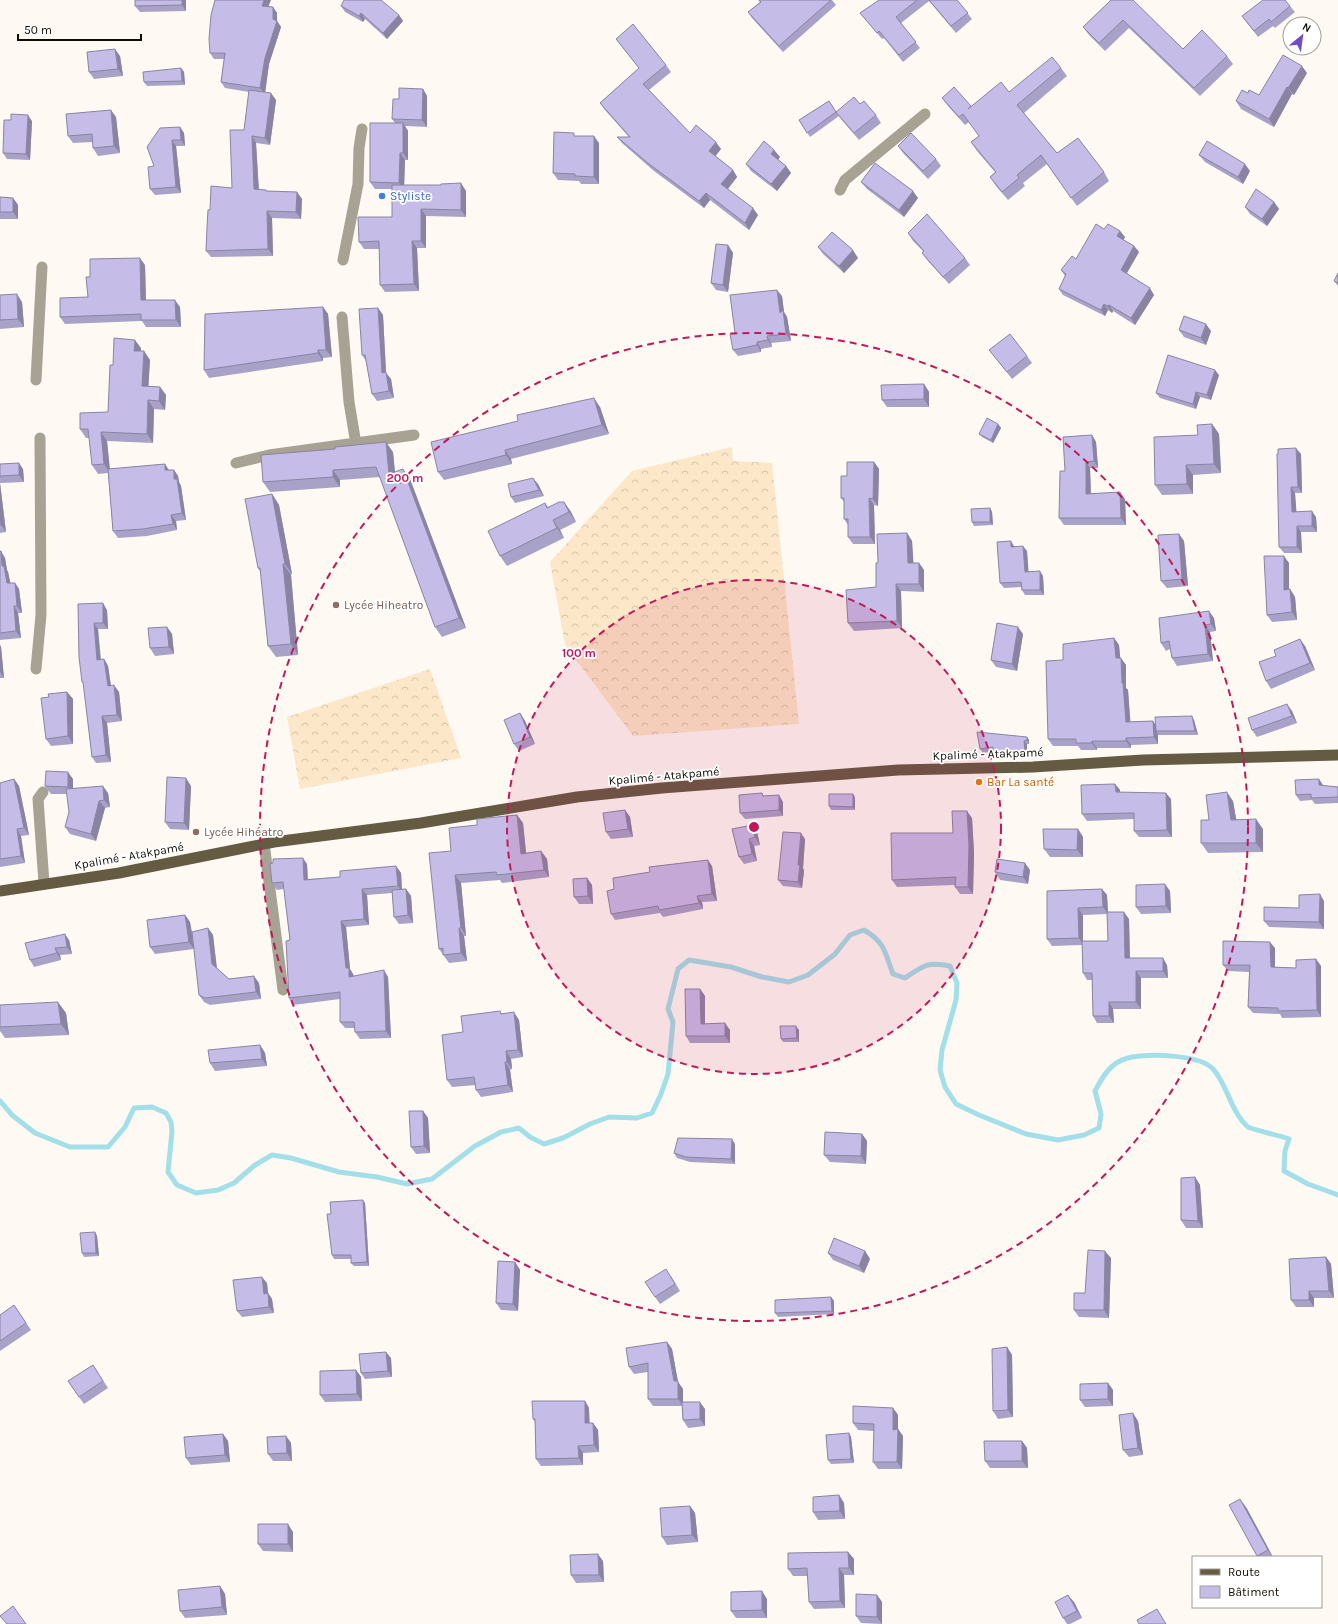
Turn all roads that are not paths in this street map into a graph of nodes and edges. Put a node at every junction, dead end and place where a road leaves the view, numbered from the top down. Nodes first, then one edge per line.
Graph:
1 (925, 114) dead end
2 (362, 128) dead end
3 (840, 190) dead end
4 (343, 260) dead end
5 (42, 267) dead end
6 (342, 317) dead end
7 (36, 380) dead end
8 (414, 435) dead end
9 (40, 438) dead end
10 (356, 444) junction
11 (236, 463) dead end
12 (36, 669) dead end
13 (1338, 755) edge
14 (43, 792) dead end
15 (264, 843) junction
16 (44, 883) junction
17 (0, 891) edge
18 (283, 990) dead end

1 - 3 street
2 - 4 street
5 - 7 street
6 - 10 street
8 - 10 street
9 - 12 street
10 - 11 street
13 - 15 main road, Kpalimé - Atakpamé
14 - 16 street
15 - 16 main road, Kpalimé - Atakpamé
15 - 18 street
16 - 17 main road, Kpalimé - Atakpamé

